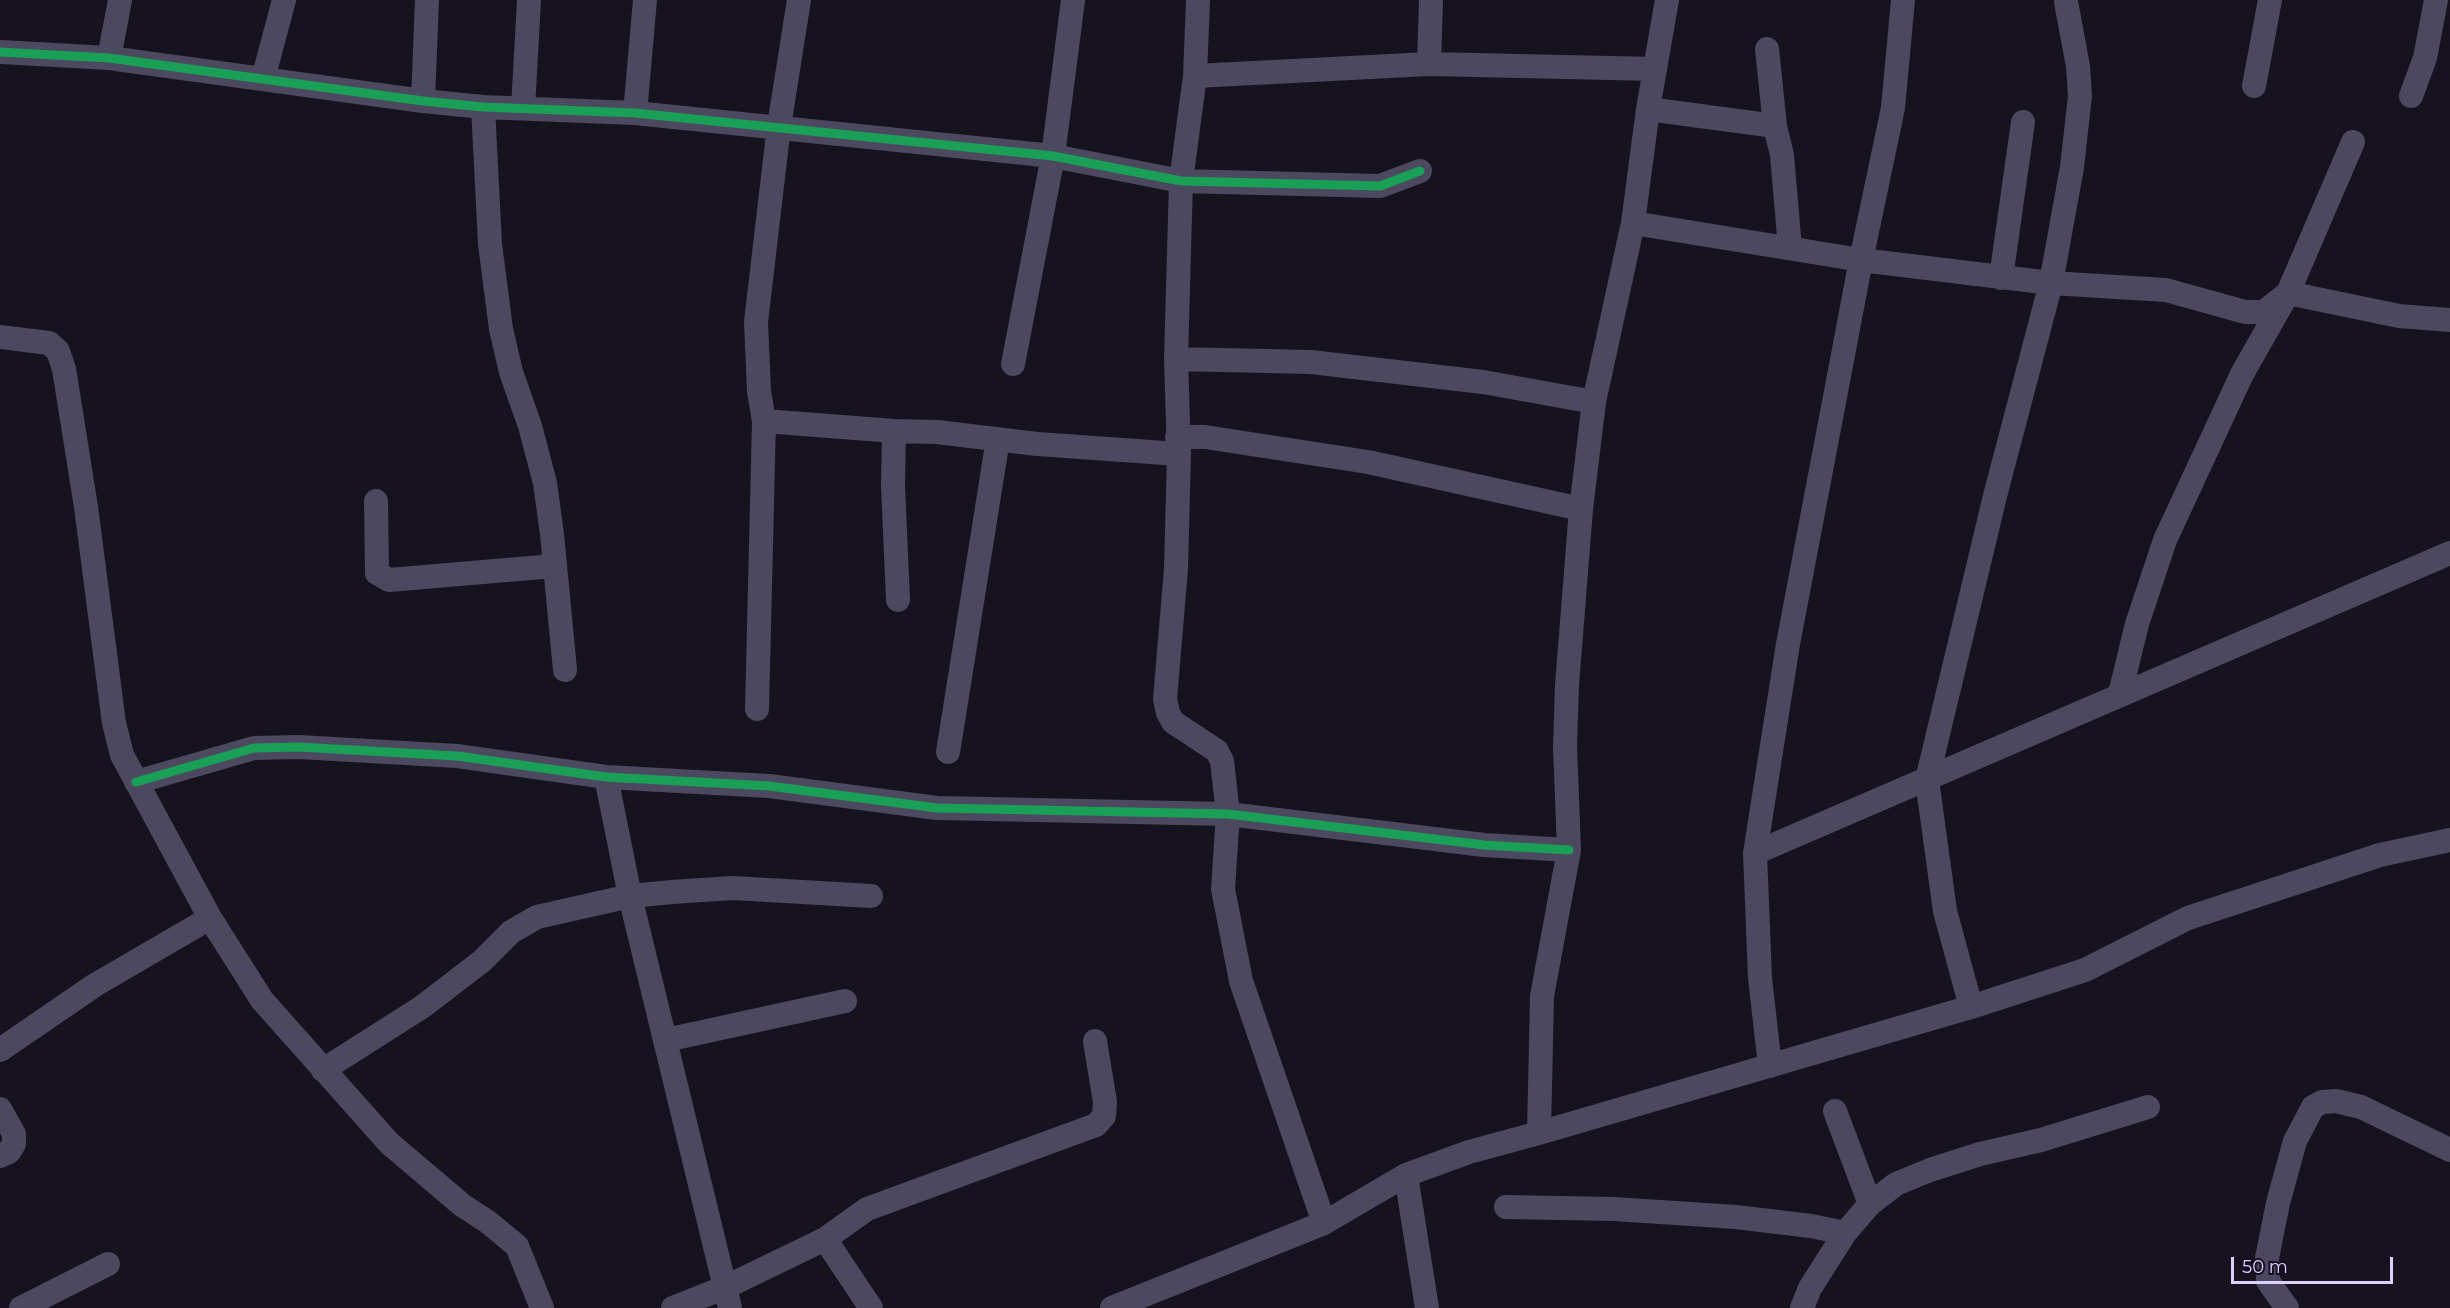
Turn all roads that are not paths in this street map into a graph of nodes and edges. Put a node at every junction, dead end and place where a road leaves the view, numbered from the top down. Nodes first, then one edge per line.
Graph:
1 (120, 0) edge
2 (284, 0) edge
3 (428, 0) edge
4 (529, 0) edge
5 (645, 0) edge
6 (800, 0) edge
7 (1073, 0) edge
8 (1198, 0) edge
9 (1431, 0) edge
10 (1667, 0) edge
11 (1904, 0) edge
12 (2270, 0) edge
13 (2436, 0) edge
14 (2066, 2) dead end
15 (1767, 49) dead end
16 (0, 52) edge
17 (109, 58) junction
18 (1429, 64) junction
19 (1655, 69) junction
20 (1195, 76) junction
21 (263, 79) junction
22 (2254, 86) dead end
23 (2411, 96) dead end
24 (423, 101) junction
25 (483, 106) junction
26 (523, 108) junction
27 (1648, 109) junction
28 (635, 113) junction
29 (2023, 123) dead end
30 (779, 126) junction
31 (1775, 126) junction
32 (2353, 142) dead end
33 (1053, 156) junction
34 (1420, 171) dead end
35 (1181, 182) junction
36 (1633, 223) junction
37 (1790, 248) junction
38 (1861, 260) junction
39 (2001, 278) junction
40 (2051, 283) junction
41 (2288, 293) junction
42 (2450, 320) edge
43 (0, 337) edge
44 (1176, 359) junction
45 (1013, 364) dead end
46 (1594, 402) junction
47 (764, 421) junction
48 (894, 431) junction
49 (998, 439) junction
50 (1178, 445) junction
51 (376, 501) dead end
52 (1581, 509) junction
53 (2450, 553) edge
54 (554, 566) junction
55 (898, 600) dead end
56 (565, 670) dead end
57 (2120, 694) junction
58 (757, 709) dead end
59 (948, 752) dead end
60 (606, 777) junction
61 (1927, 780) junction
62 (136, 782) junction
63 (1228, 814) junction
64 (2450, 840) edge
65 (1569, 850) junction
66 (1755, 853) junction
67 (630, 896) junction
68 (871, 896) dead end
69 (210, 918) junction
70 (845, 1001) dead end
71 (1971, 1007) junction
72 (666, 1040) junction
73 (1095, 1041) dead end
74 (0, 1050) edge
75 (1770, 1066) junction
76 (322, 1070) junction
77 (2148, 1107) dead end
78 (0, 1109) edge
79 (1835, 1111) dead end
80 (1539, 1133) junction
81 (2450, 1150) edge
82 (0, 1156) edge
83 (1406, 1175) junction
84 (1870, 1204) junction
85 (1506, 1207) dead end
86 (1324, 1223) junction
87 (1845, 1233) junction
88 (825, 1239) junction
89 (108, 1264) dead end
90 (728, 1297) edge
91 (21, 1308) edge
92 (542, 1308) edge
93 (672, 1308) edge
94 (870, 1308) edge
95 (1112, 1308) edge
96 (1427, 1308) edge
97 (1802, 1308) edge
98 (2287, 1308) edge

1 - 17 street
2 - 21 street
3 - 24 street
4 - 26 street
5 - 28 street
6 - 30 street
7 - 33 street
8 - 20 street
9 - 18 street
10 - 19 street
11 - 38 street
12 - 22 street
13 - 23 street
14 - 40 street
15 - 31 street
16 - 17 street
17 - 21 street
18 - 19 street
18 - 20 street
19 - 27 street
20 - 35 street
21 - 24 street
24 - 25 street
25 - 26 street
25 - 54 street
26 - 28 street
27 - 31 street
27 - 36 street
28 - 30 street
29 - 39 street
30 - 33 street
30 - 47 street
31 - 37 street
32 - 41 street
33 - 35 street
33 - 45 street
34 - 35 street
35 - 44 street
36 - 37 street
36 - 46 street
37 - 38 street
38 - 39 street
38 - 66 street
39 - 40 street
40 - 41 street
40 - 61 street
41 - 42 street
41 - 57 street
43 - 62 street
44 - 46 street
44 - 50 street
46 - 52 street
47 - 48 street
47 - 58 street
48 - 49 street
48 - 55 street
49 - 50 street
49 - 59 street
50 - 52 street
50 - 63 street
51 - 54 street
52 - 65 street
53 - 57 street
54 - 56 street
57 - 61 street
60 - 62 street
60 - 63 street
60 - 67 street
61 - 66 street
61 - 71 street
62 - 69 street
63 - 65 street
63 - 86 street
64 - 71 street
65 - 80 street
66 - 75 street
67 - 68 street
67 - 72 street
67 - 76 street
69 - 74 street
69 - 76 street
70 - 72 street
71 - 75 street
72 - 90 street
73 - 88 street
75 - 80 street
76 - 92 street
77 - 84 street
78 - 82 street
79 - 84 street
80 - 83 street
81 - 98 street
83 - 86 street
83 - 96 street
84 - 87 street
85 - 87 street
86 - 95 street
87 - 97 street
88 - 90 street
88 - 94 street
89 - 91 street
90 - 93 street

